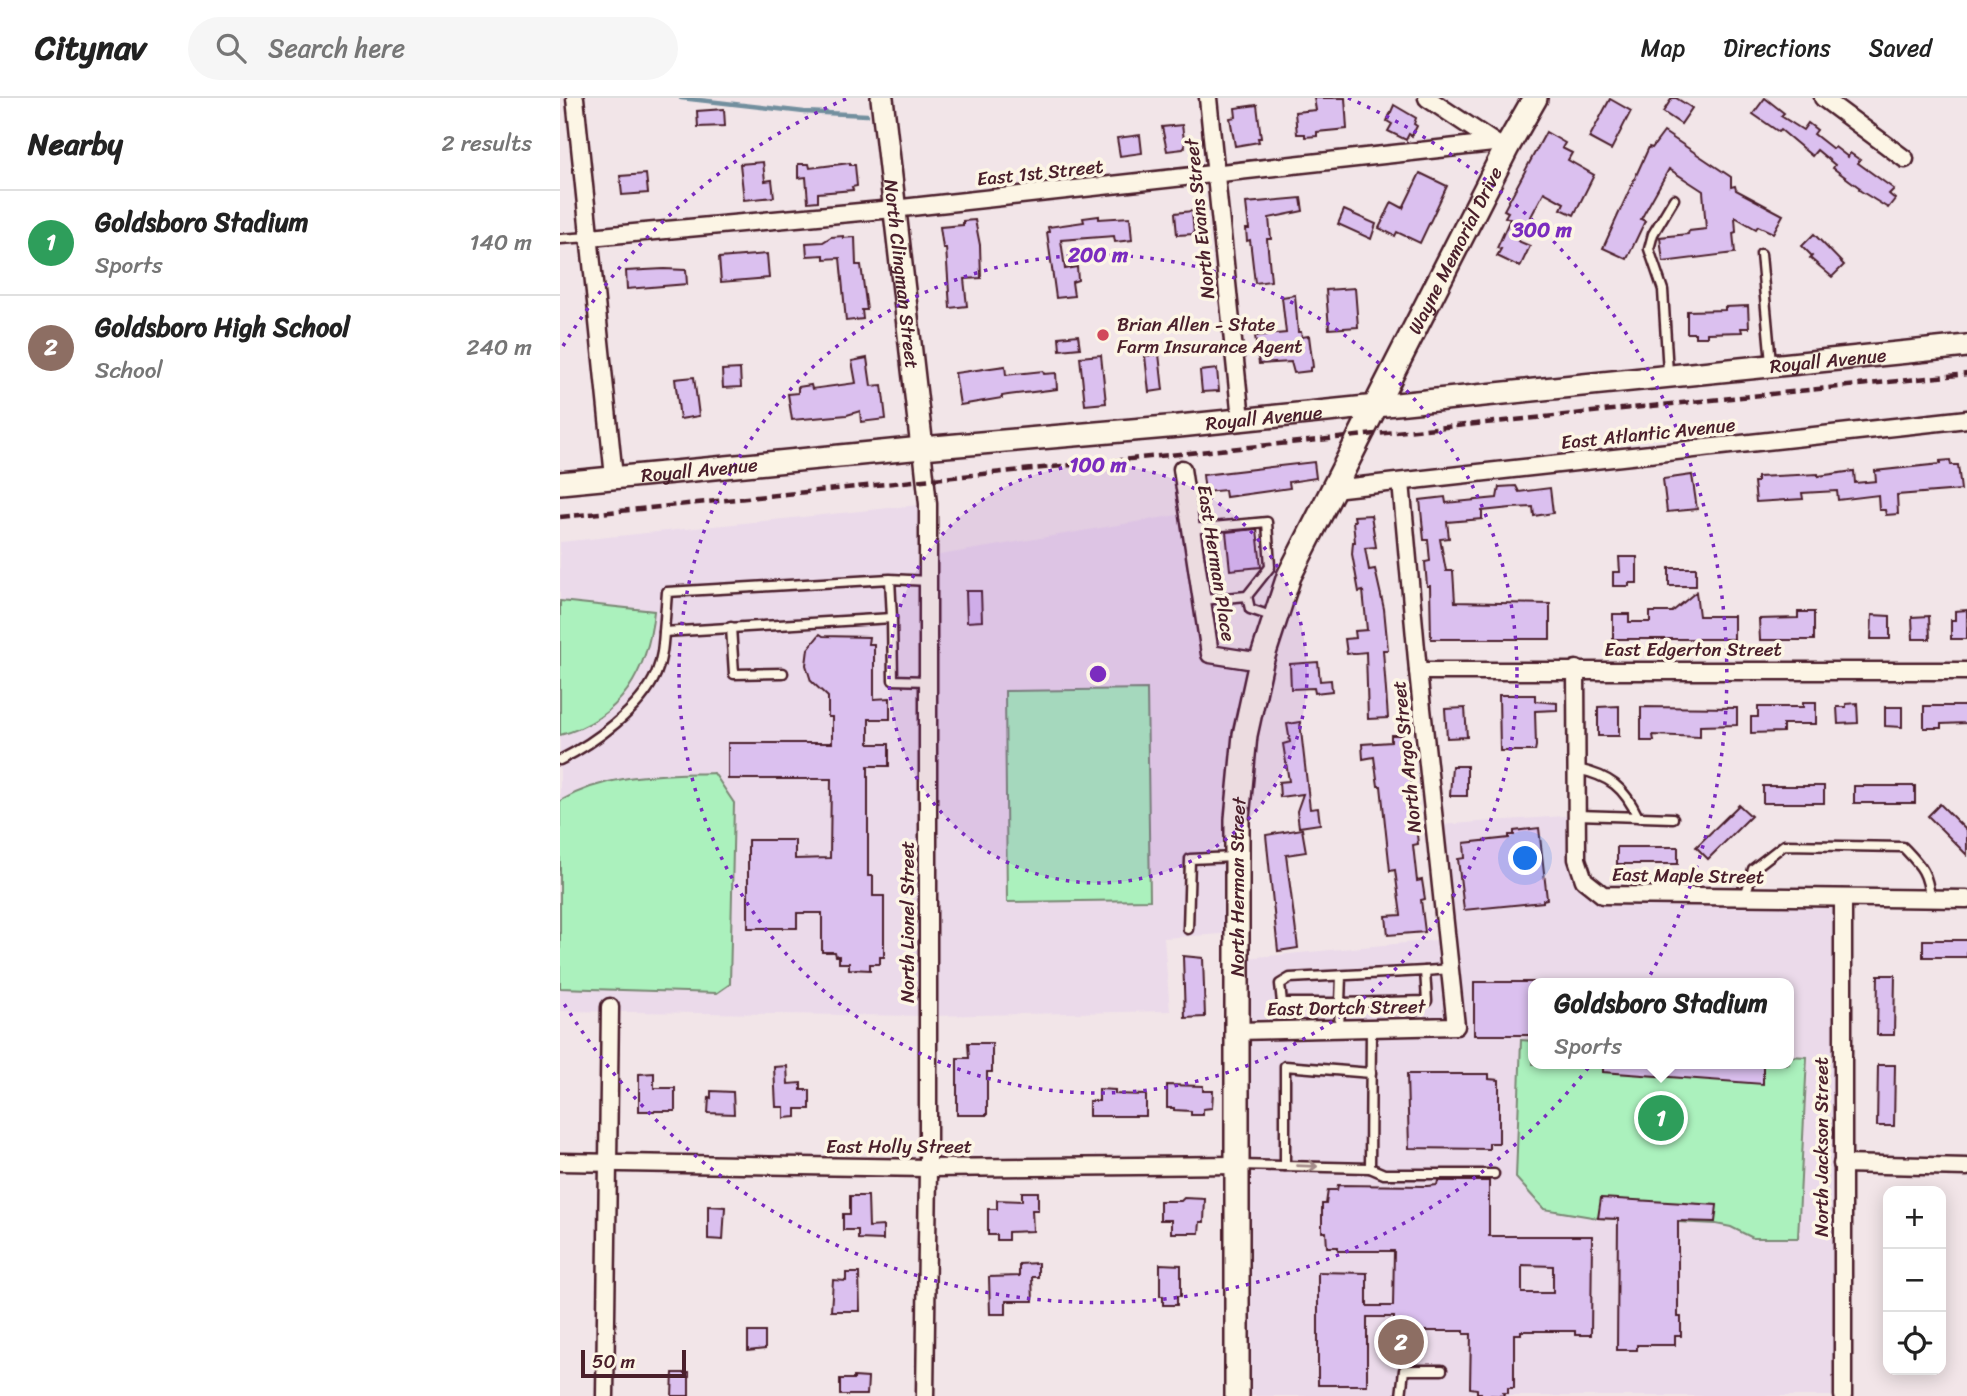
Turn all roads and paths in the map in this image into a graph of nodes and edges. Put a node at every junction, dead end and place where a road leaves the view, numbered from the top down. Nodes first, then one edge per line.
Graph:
1 (575, 98) edge
2 (882, 98) edge
3 (1208, 98) edge
4 (1427, 98) edge
5 (1535, 98) edge
6 (1823, 98) edge
7 (1500, 145) junction
8 (1905, 159) dead end
9 (1216, 173) junction
10 (1674, 199) dead end
11 (893, 209) junction
12 (590, 237) junction
13 (560, 239) edge
14 (1761, 254) dead end
15 (1967, 346) edge
16 (1771, 366) junction
17 (1668, 376) junction
18 (1376, 406) junction
19 (1241, 419) junction
20 (1967, 419) edge
21 (922, 448) junction
22 (1182, 469) dead end
23 (614, 477) junction
24 (1401, 482) junction
25 (560, 483) edge
26 (1333, 489) junction
27 (1191, 529) junction
28 (890, 579) junction
29 (928, 581) junction
30 (1247, 596) junction
31 (1202, 600) junction
32 (1275, 617) junction
33 (892, 618) junction
34 (731, 627) junction
35 (664, 632) junction
36 (1261, 662) junction
37 (1576, 669) junction
38 (1418, 671) junction
39 (1967, 671) edge
40 (783, 673) dead end
41 (928, 681) junction
42 (560, 760) edge
43 (1577, 769) junction
44 (1577, 815) junction
45 (1638, 817) junction
46 (1672, 818) dead end
47 (1237, 857) junction
48 (1745, 897) junction
49 (1843, 898) junction
50 (1930, 899) junction
51 (1967, 899) edge
52 (1188, 929) dead end
53 (1450, 969) junction
54 (1425, 971) junction
55 (1341, 976) junction
56 (1340, 1003) junction
57 (610, 1007) dead end
58 (1456, 1026) joint
59 (1371, 1028) junction
60 (1339, 1029) junction
61 (1238, 1031) junction
62 (1371, 1073) junction
63 (560, 1162) edge
64 (607, 1163) junction
65 (1843, 1164) junction
66 (1238, 1165) junction
67 (1285, 1166) junction
68 (1967, 1167) edge
69 (928, 1168) junction
70 (1370, 1168) junction
71 (1494, 1174) dead end
72 (1442, 1370) dead end
73 (605, 1396) edge
74 (925, 1396) edge
75 (1237, 1396) edge
76 (1401, 1396) edge
77 (1843, 1396) edge

1 - 12 street
2 - 11 street, North Clingman Street
3 - 9 street, North Evans Street
4 - 7 street
5 - 7 main road, Wayne Memorial Drive
6 - 8 street
7 - 9 street, East 1st Street
7 - 18 main road, Wayne Memorial Drive
9 - 11 street, East 1st Street
9 - 19 street, North Evans Street
10 - 17 lane
11 - 12 street, East 1st Street
11 - 21 street, North Clingman Street
12 - 13 lane
12 - 23 street
14 - 16 lane
15 - 16 street, Royall Avenue
16 - 17 street, Royall Avenue
17 - 18 street, Royall Avenue
18 - 19 street, Royall Avenue
18 - 26 main road, North Herman Street
19 - 21 street, Royall Avenue
20 - 24 street, East Atlantic Avenue
21 - 23 street, Royall Avenue
21 - 29 street, North Lionel Street
22 - 27 street, East Herman Place
23 - 25 street, Royall Avenue
24 - 26 street, East Atlantic Avenue
24 - 38 street, North Argo Street
26 - 32 main road, North Herman Street
27 - 30 lane
27 - 31 street, East Herman Place
28 - 29 lane
28 - 33 lane
28 - 35 lane
29 - 41 street, North Lionel Street
30 - 31 lane
30 - 32 lane
31 - 36 street, East Herman Place
32 - 36 main road, North Herman Street
33 - 34 lane
33 - 41 lane
34 - 35 lane
34 - 40 lane
35 - 42 lane
36 - 47 main road, North Herman Street
37 - 38 street, East Edgerton Street
37 - 39 street, East Edgerton Street
37 - 43 street, East Maple Street
38 - 53 street, North Argo Street
41 - 69 street, North Lionel Street
43 - 44 street, East Maple Street
43 - 45 lane
44 - 45 lane
44 - 48 street, East Maple Street
45 - 46 lane
47 - 52 lane
47 - 61 main road, North Herman Street
48 - 49 street, East Maple Street
48 - 50 lane
49 - 50 street, East Maple Street
49 - 65 street, North Jackson Street
50 - 51 street, East Maple Street
53 - 54 lane
53 - 58 street, North Argo Street
54 - 55 lane
54 - 56 lane
55 - 56 lane
55 - 56 lane
56 - 60 lane
57 - 64 street
58 - 59 street, East Dortch Street
59 - 60 street, East Dortch Street
59 - 62 lane
60 - 61 street, East Dortch Street
61 - 66 main road, North Herman Street
62 - 67 lane
62 - 70 lane
63 - 64 street, East Holly Street
64 - 69 street, East Holly Street
64 - 73 street
65 - 68 street
65 - 77 street, North Jackson Street
66 - 67 lane
66 - 69 street, East Holly Street
66 - 75 main road, North Herman Street
67 -> 70 lane
69 - 74 street, North Lionel Street
70 - 71 lane
72 - 76 lane

